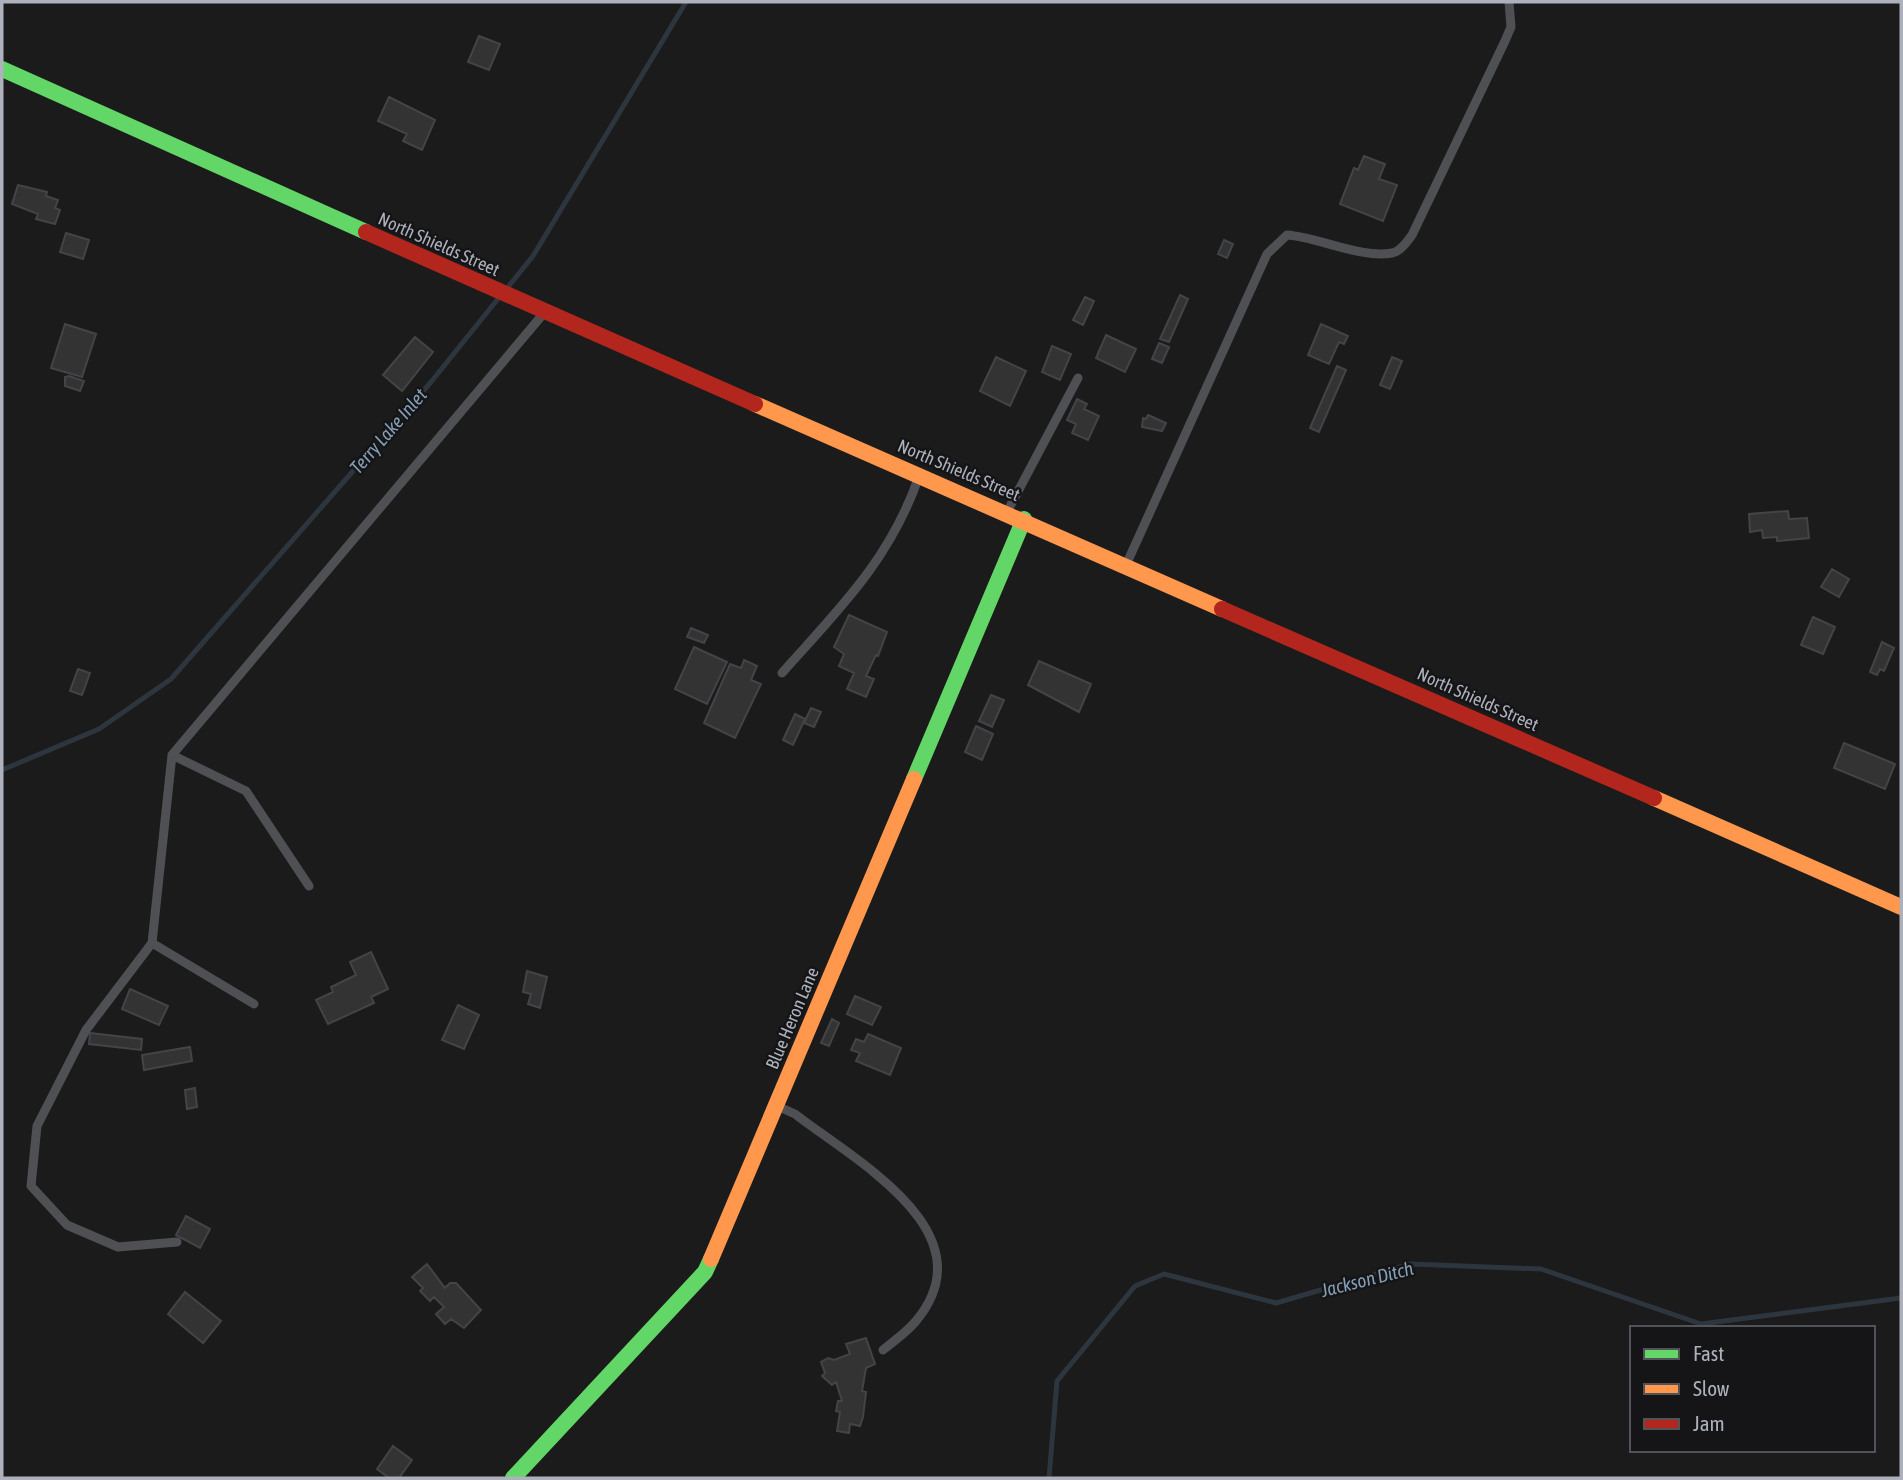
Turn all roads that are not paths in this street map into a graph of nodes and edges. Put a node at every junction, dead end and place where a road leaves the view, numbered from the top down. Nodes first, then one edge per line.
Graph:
1 (1509, 2) edge
2 (3, 75) edge
3 (545, 312) junction
4 (1078, 378) dead end
5 (920, 474) junction
6 (1007, 512) junction
7 (1024, 519) junction
8 (1126, 565) junction
9 (782, 673) dead end
10 (172, 755) junction
11 (310, 886) dead end
12 (1901, 907) edge
13 (152, 943) junction
14 (254, 1004) dead end
15 (776, 1105) junction
16 (177, 1242) dead end
17 (883, 1350) dead end
18 (513, 1478) edge

1 - 8 lane
2 - 3 street, North Shields Street
3 - 5 street, North Shields Street
3 - 10 lane
4 - 6 lane
5 - 6 street, North Shields Street
5 - 9 lane
6 - 7 street, North Shields Street
7 - 8 street, North Shields Street
7 - 15 street, Blue Heron Lane
8 - 12 street, North Shields Street
10 - 11 lane
10 - 13 lane
13 - 14 lane
13 - 16 lane
15 - 17 lane
15 - 18 street, Blue Heron Lane

